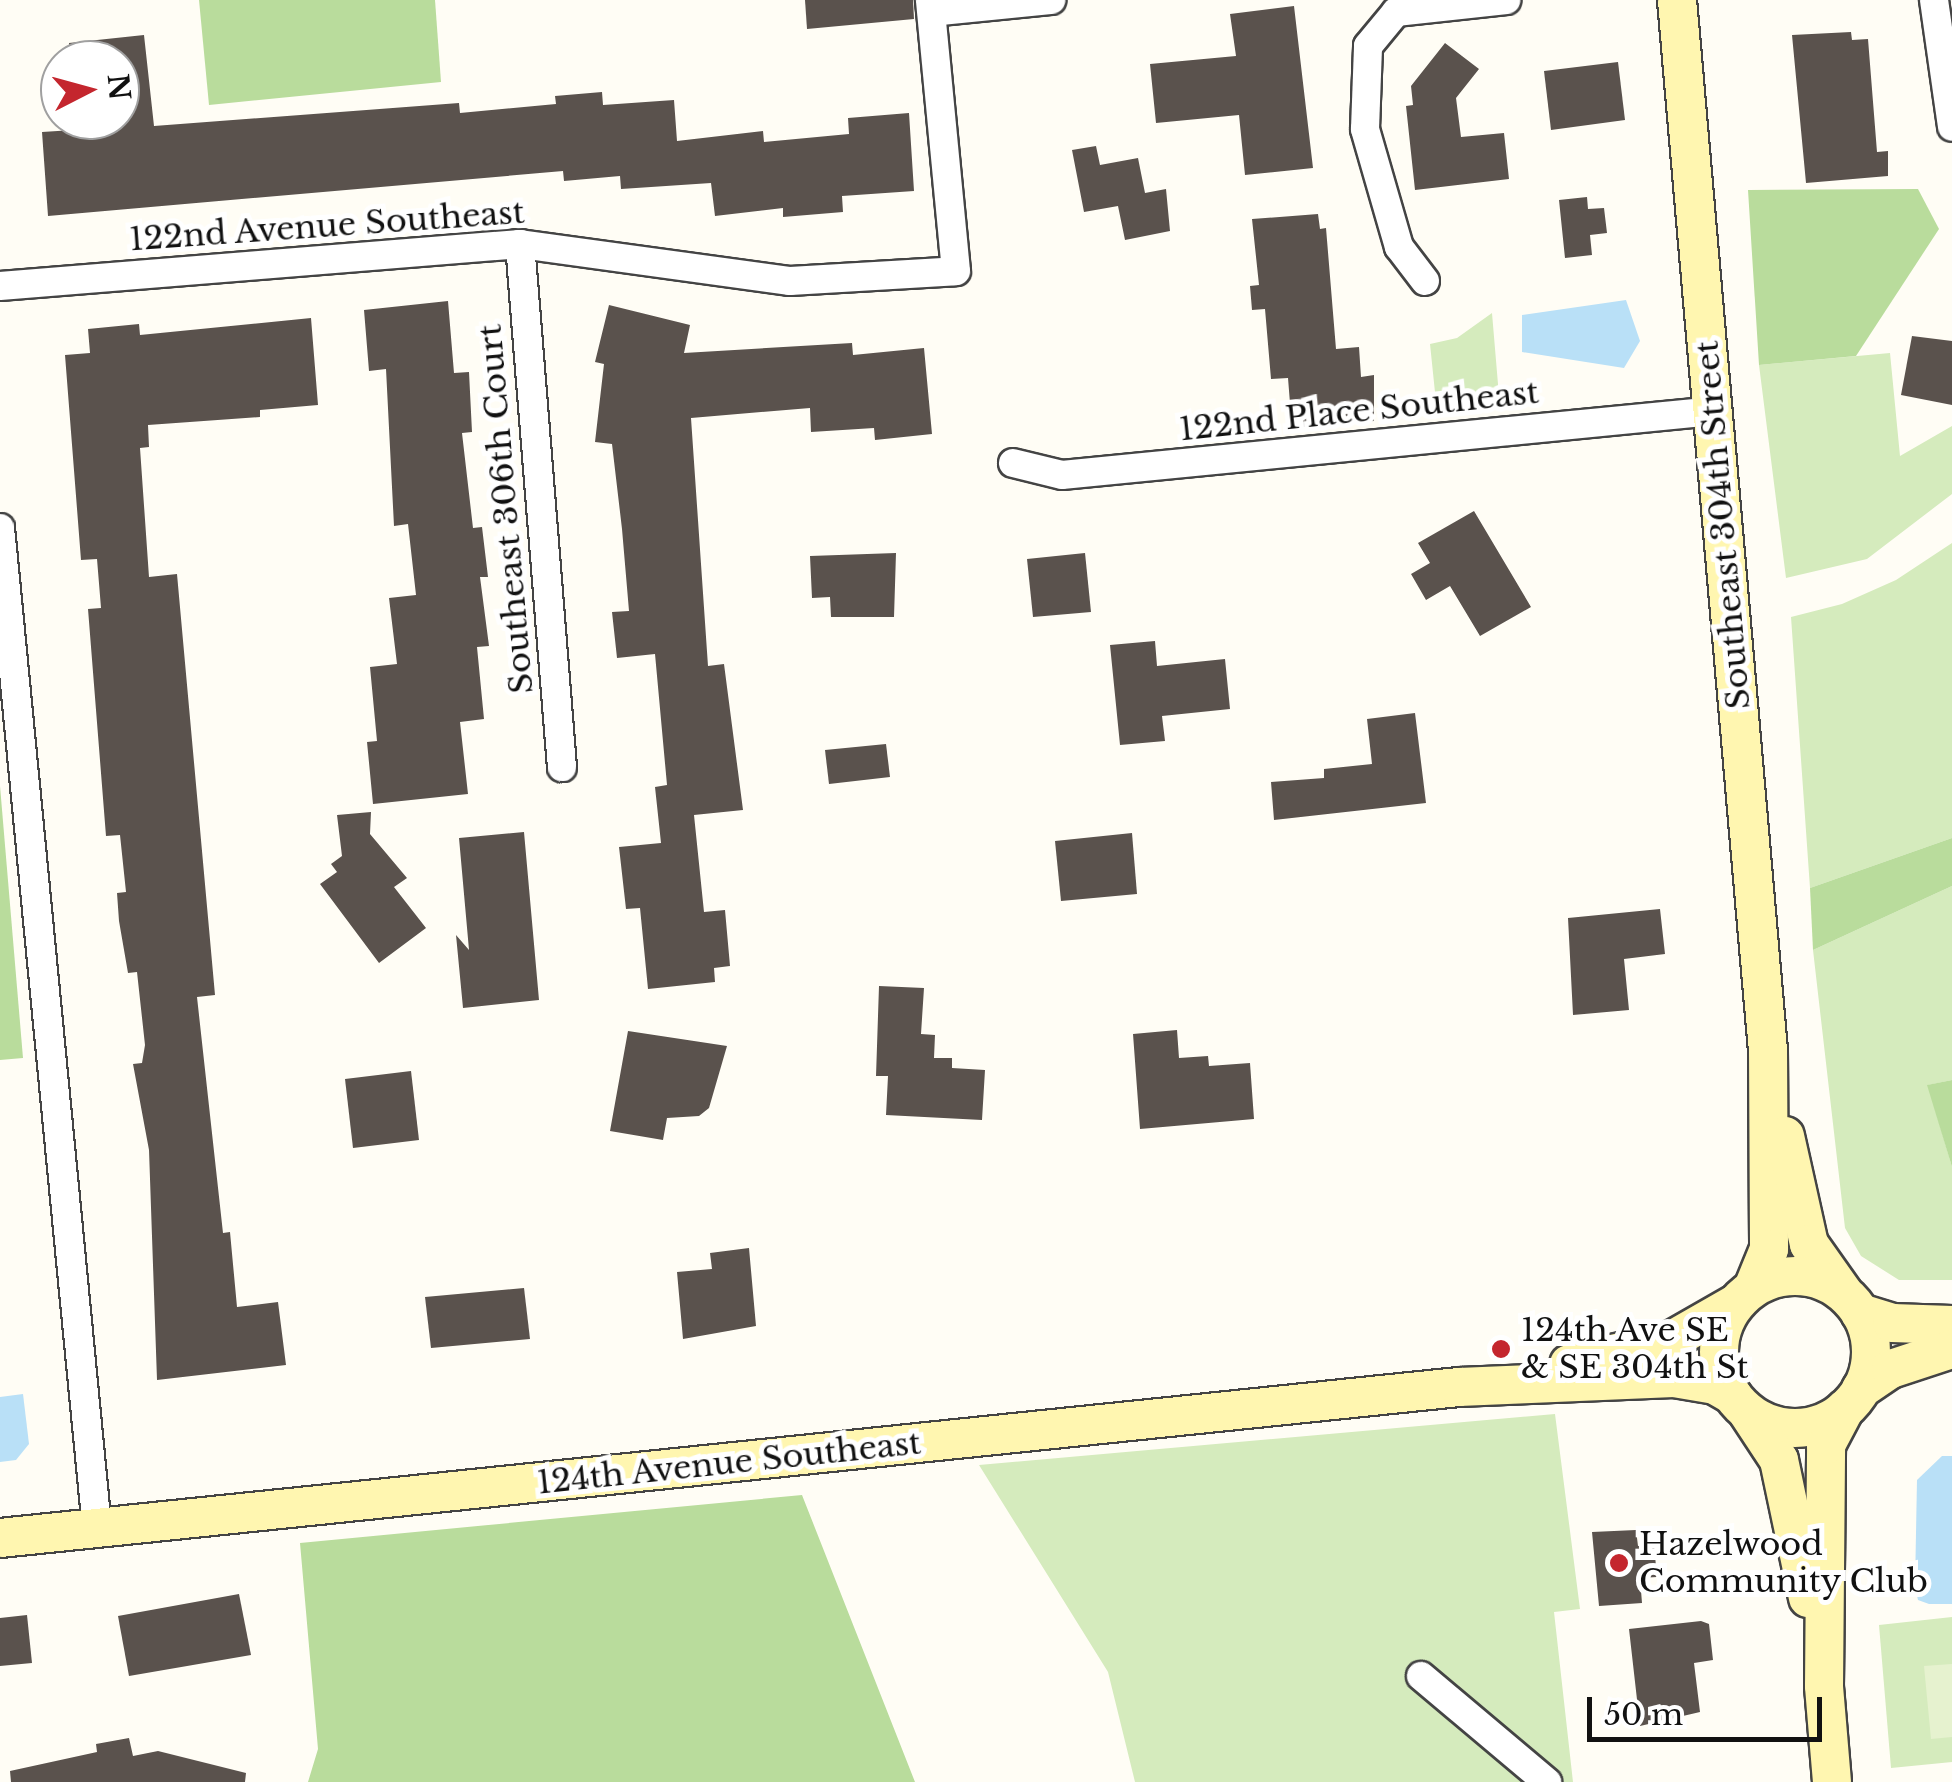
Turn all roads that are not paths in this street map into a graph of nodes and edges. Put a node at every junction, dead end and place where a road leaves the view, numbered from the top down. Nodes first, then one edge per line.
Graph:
1 (1051, 0) edge
2 (1506, 0) edge
3 (1678, 0) edge
4 (1934, 0) edge
5 (931, 6) edge
6 (1952, 127) edge
7 (520, 244) junction
8 (1425, 281) dead end
9 (0, 286) edge
10 (1713, 411) junction
11 (1013, 463) dead end
12 (0, 528) edge
13 (562, 767) dead end
14 (1768, 1050) junction
15 (1744, 1296) junction
16 (1852, 1303) junction
17 (1952, 1325) edge
18 (1952, 1349) edge
19 (1458, 1387) junction
20 (1853, 1399) junction
21 (1740, 1404) junction
22 (97, 1528) junction
23 (0, 1538) edge
24 (1421, 1676) dead end
25 (1824, 1686) junction
26 (1547, 1782) edge
27 (1832, 1782) edge

1 - 5 street
2 - 8 street
3 - 10 street, Southeast 304th Street
4 - 6 street
5 - 7 street, 122nd Avenue Southeast
7 - 9 street, 122nd Avenue Southeast
7 - 13 street, Southeast 306th Court
10 - 11 street, 122nd Place Southeast
10 - 14 street, Southeast 304th Street
12 - 22 street
14 - 15 street, Southeast 304th Street
14 - 16 street, Southeast 304th Street
15 - 16 street
15 - 19 street, 124th Avenue Southeast
15 - 21 street
16 - 17 street
16 - 20 street
18 - 20 street
19 - 21 street, 124th Avenue Southeast
19 - 22 street, 124th Avenue Southeast
20 - 21 street
20 - 25 street
21 - 25 street
22 - 23 street, 124th Avenue Southeast
24 - 26 street
25 - 27 street

